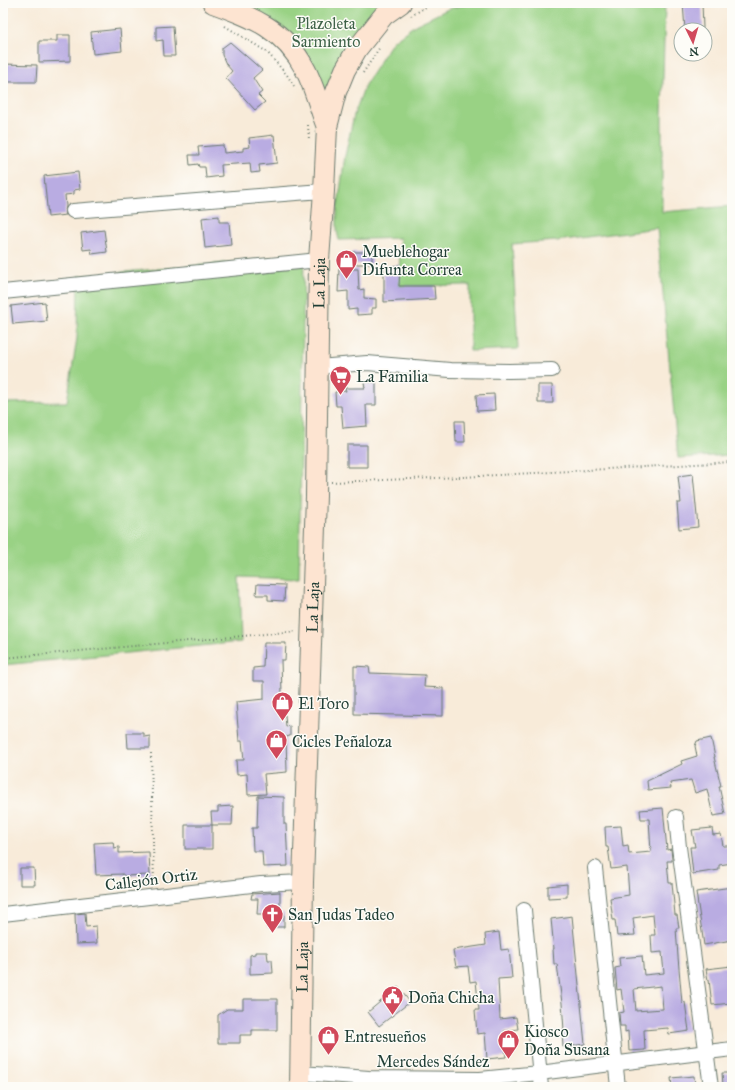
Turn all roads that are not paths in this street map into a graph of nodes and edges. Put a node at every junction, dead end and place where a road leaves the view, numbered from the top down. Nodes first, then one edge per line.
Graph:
1 (213, 3) edge
2 (401, 3) edge
3 (327, 127) junction
4 (324, 191) junction
5 (74, 211) dead end
6 (319, 260) junction
7 (3, 292) edge
8 (318, 367) junction
9 (552, 370) dead end
10 (676, 817) dead end
11 (595, 868) dead end
12 (303, 882) junction
13 (524, 910) dead end
14 (3, 914) edge
15 (732, 1049) edge
16 (707, 1052) junction
17 (616, 1064) junction
18 (539, 1073) junction
19 (300, 1080) edge
20 (541, 1087) edge
21 (618, 1087) edge
22 (711, 1087) edge

1 - 3 main road, La Laja
2 - 3 main road, La Laja
3 - 4 main road, La Laja
4 - 5 street
4 - 6 main road, La Laja
6 - 7 street
6 - 8 main road, La Laja
8 - 9 street
8 - 12 main road, La Laja
10 - 16 street
11 - 17 street
12 - 14 street, Callejón Ortiz
12 - 19 main road, La Laja
13 - 18 street
15 - 16 street, Mercedes Sández
16 - 17 street, Mercedes Sández
16 - 22 street
17 - 18 street, Mercedes Sández
17 - 21 street
18 - 19 street, Mercedes Sández
18 - 20 street

